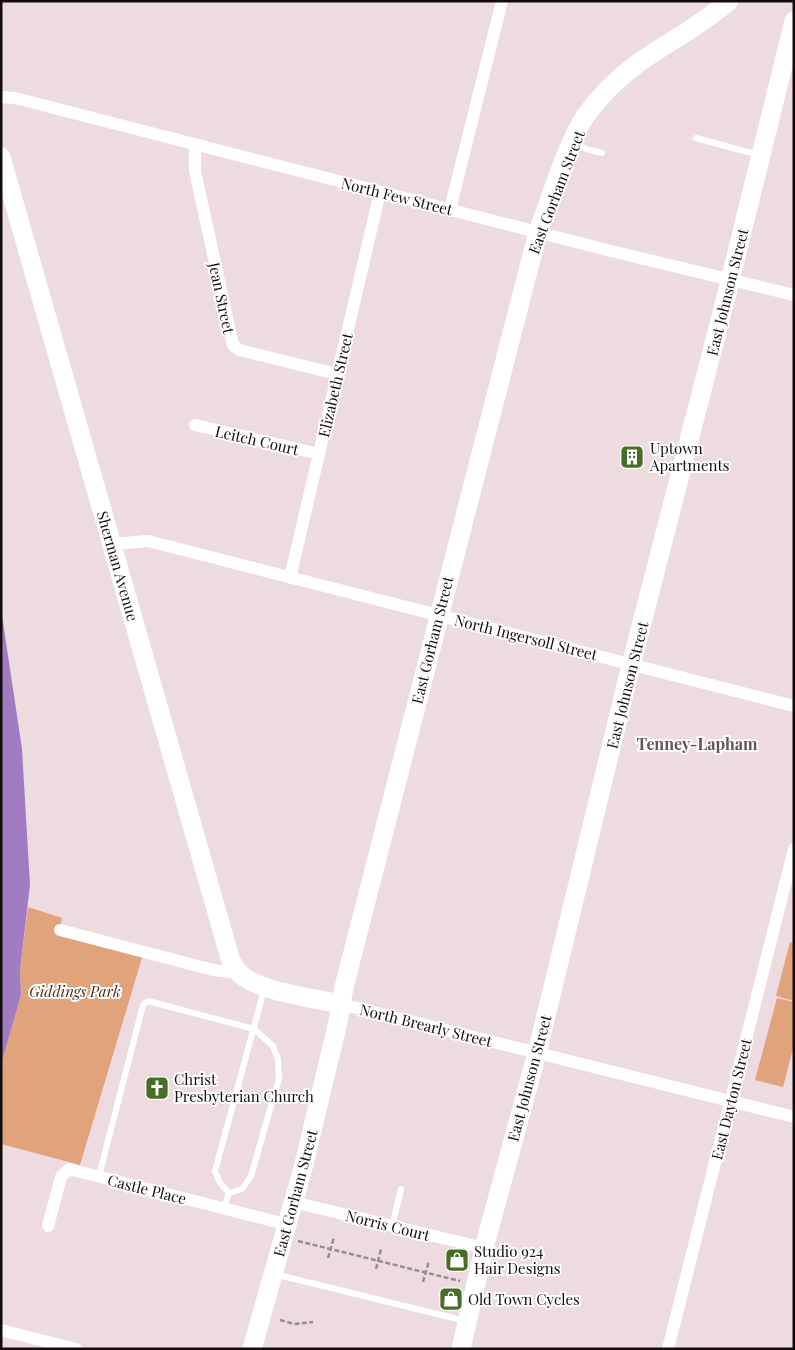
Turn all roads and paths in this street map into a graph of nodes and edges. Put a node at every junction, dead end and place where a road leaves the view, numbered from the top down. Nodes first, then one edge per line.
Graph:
1 (502, 1) edge
2 (729, 1) edge
3 (794, 21) edge
4 (1, 97) edge
5 (696, 138) dead end
6 (573, 142) junction
7 (195, 144) junction
8 (602, 153) dead end
9 (761, 155) junction
10 (1, 157) edge
11 (380, 192) junction
12 (450, 209) junction
13 (538, 232) junction
14 (730, 278) junction
15 (794, 295) edge
16 (337, 374) junction
17 (195, 425) dead end
18 (319, 454) junction
19 (112, 544) junction
20 (290, 578) junction
21 (438, 615) junction
22 (631, 665) junction
23 (794, 706) edge
24 (794, 849) edge
25 (60, 930) dead end
26 (239, 974) junction
27 (265, 986) junction
28 (341, 1004) junction
29 (254, 1028) junction
30 (537, 1053) junction
31 (731, 1102) junction
32 (794, 1117) edge
33 (100, 1176) junction
34 (401, 1189) dead end
35 (229, 1193) junction
36 (292, 1202) junction
37 (224, 1208) junction
38 (48, 1226) dead end
39 (392, 1226) junction
40 (284, 1231) junction
41 (334, 1237) dead end
42 (484, 1248) junction
43 (330, 1249) junction
44 (382, 1249) dead end
45 (328, 1258) dead end
46 (378, 1261) junction
47 (428, 1261) dead end
48 (376, 1269) dead end
49 (426, 1273) junction
50 (273, 1274) junction
51 (460, 1281) dead end
52 (423, 1282) dead end
53 (280, 1320) dead end
54 (313, 1322) dead end
55 (467, 1322) junction
56 (1, 1330) edge
57 (39, 1344) edge
58 (76, 1349) edge
59 (252, 1349) edge
60 (461, 1349) edge
61 (668, 1349) edge

1 - 12 street
2 - 6 main road, East Gorham Street
3 - 9 main road, East Johnson Street
4 - 7 street, North Few Street
5 - 9 lane
6 - 8 lane
6 - 13 main road, East Gorham Street
7 - 11 street, North Few Street
7 - 16 street, Jean Street
9 - 14 main road, East Johnson Street
10 - 19 main road, Sherman Avenue
11 - 12 street, North Few Street
11 - 16 street, Elizabeth Street
12 - 13 street, North Few Street
13 - 14 street, North Few Street
13 - 21 main road, East Gorham Street
14 - 15 street, North Few Street
14 - 22 main road, East Johnson Street
16 - 18 street, Elizabeth Street
17 - 18 street, Leitch Court
18 - 20 street, Elizabeth Street
19 - 20 street, North Ingersoll Street
19 - 26 main road, Sherman Avenue
20 - 21 street, North Ingersoll Street
21 - 22 street, North Ingersoll Street
21 - 28 main road, East Gorham Street
22 - 23 street, North Ingersoll Street
22 - 30 main road, East Johnson Street
24 - 31 street, East Dayton Street
25 - 26 street, North Brearly Street
26 - 27 main road, North Brearly Street
27 - 28 main road, North Brearly Street
27 - 29 lane
28 - 30 street, North Brearly Street
28 - 36 main road, East Gorham Street
29 - 33 lane
29 - 35 lane
29 - 35 lane
30 - 31 street, North Brearly Street
30 - 42 main road, East Johnson Street
31 - 32 street, North Brearly Street
31 - 61 street, East Dayton Street
33 - 37 street, Castle Place
33 - 38 street, Castle Place
34 - 39 lane
35 - 37 lane
36 - 39 street, Norris Court
36 - 40 main road, East Gorham Street
37 - 40 street, Castle Place
39 - 42 street, Norris Court
40 - 43 path
40 - 50 main road, East Gorham Street
41 - 43 path
42 - 55 main road, East Johnson Street
43 - 45 path
43 - 46 path
44 - 46 path
46 - 48 path
46 - 49 path
47 - 49 path
49 - 51 path
49 - 52 path
50 - 55 lane
50 - 59 main road, East Gorham Street
53 - 54 path
55 - 60 main road, East Johnson Street
56 - 57 street
57 - 58 street

